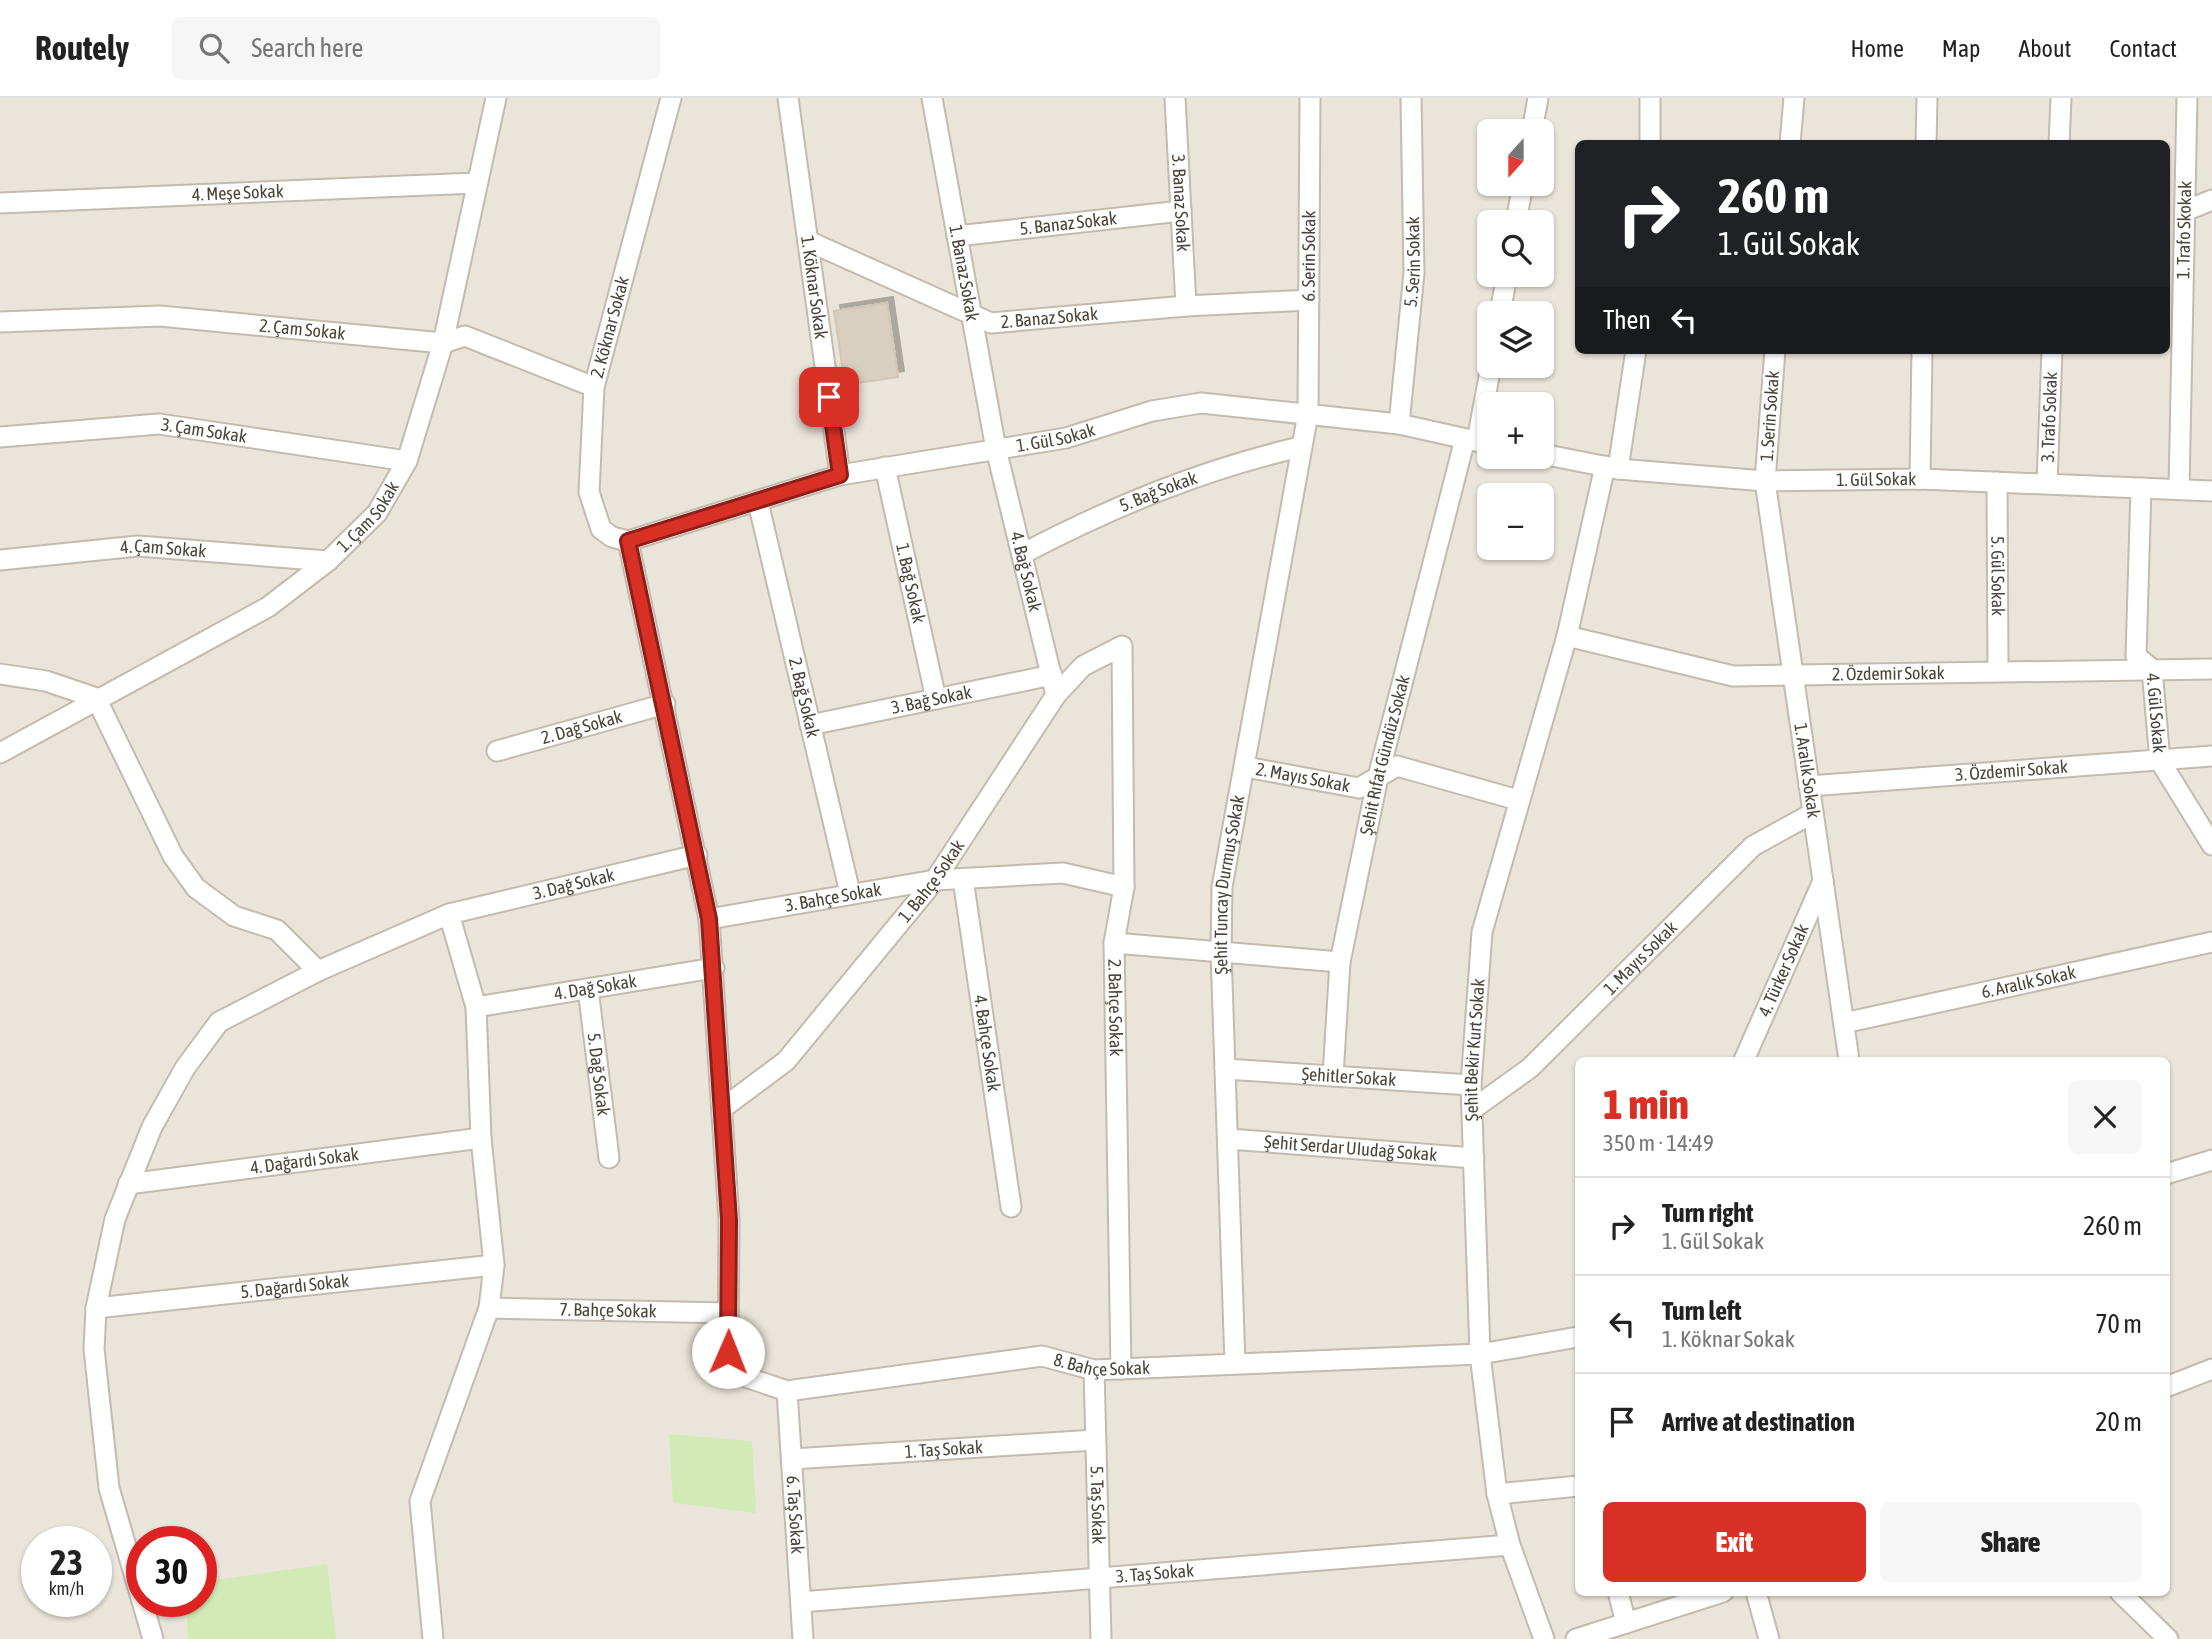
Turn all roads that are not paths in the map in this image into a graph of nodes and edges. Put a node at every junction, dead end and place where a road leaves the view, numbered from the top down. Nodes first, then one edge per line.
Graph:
1 (496, 98) edge
2 (671, 98) edge
3 (788, 98) edge
4 (932, 98) edge
5 (1175, 98) edge
6 (1310, 98) edge
7 (1411, 98) edge
8 (1538, 98) edge
9 (1650, 98) edge
10 (1794, 98) edge
11 (1927, 98) edge
12 (2061, 98) edge
13 (2187, 98) edge
14 (1534, 119) edge
15 (1650, 140) edge
16 (1790, 140) edge
17 (1926, 140) edge
18 (2059, 140) edge
19 (476, 183) junction
20 (2212, 200) edge
21 (0, 203) edge
22 (1181, 211) junction
23 (2185, 211) junction
24 (957, 236) junction
25 (808, 241) junction
26 (1309, 300) junction
27 (1186, 306) junction
28 (972, 313) junction
29 (0, 323) edge
30 (443, 343) junction
31 (1635, 354) edge
32 (1775, 354) edge
33 (1922, 354) edge
34 (2052, 354) edge
35 (594, 387) junction
36 (1308, 414) junction
37 (1399, 424) junction
38 (0, 437) edge
39 (1477, 441) edge
40 (1300, 447) junction
41 (996, 449) junction
42 (1554, 456) edge
43 (407, 461) junction
44 (885, 467) junction
45 (1612, 468) junction
46 (840, 475) junction
47 (1920, 479) junction
48 (1765, 481) junction
49 (1997, 482) junction
50 (2047, 483) junction
51 (2141, 488) junction
52 (2179, 489) junction
53 (2212, 491) edge
54 (758, 502) junction
55 (628, 541) junction
56 (1022, 554) junction
57 (0, 560) edge
58 (328, 561) junction
59 (1567, 636) junction
60 (1122, 646) joint
61 (2212, 669) edge
62 (1998, 670) junction
63 (2152, 670) junction
64 (0, 674) edge
65 (1052, 675) junction
66 (1793, 675) junction
67 (1056, 695) junction
68 (96, 698) junction
69 (936, 699) junction
70 (665, 704) junction
71 (810, 725) junction
72 (497, 751) dead end
73 (0, 753) edge
74 (2212, 756) edge
75 (2160, 761) junction
76 (1246, 767) junction
77 (1378, 777) junction
78 (1810, 786) junction
79 (1518, 800) junction
80 (1813, 813) junction
81 (2212, 845) edge
82 (697, 855) junction
83 (963, 879) junction
84 (934, 880) junction
85 (1823, 880) junction
86 (1124, 887) junction
87 (850, 893) junction
88 (449, 915) junction
89 (709, 919) junction
90 (2212, 942) edge
91 (1114, 943) junction
92 (1221, 952) junction
93 (1340, 962) junction
94 (714, 968) junction
95 (318, 971) junction
96 (588, 989) junction
97 (476, 1007) junction
98 (1844, 1023) junction
99 (1745, 1057) edge
100 (1849, 1057) edge
101 (1225, 1069) junction
102 (1333, 1076) junction
103 (1471, 1085) junction
104 (723, 1108) junction
105 (1473, 1110) junction
106 (481, 1139) junction
107 (1229, 1139) junction
108 (609, 1158) dead end
109 (1474, 1158) junction
110 (2212, 1160) edge
111 (2170, 1173) edge
112 (128, 1184) junction
113 (1011, 1207) dead end
114 (494, 1265) junction
115 (96, 1308) junction
116 (489, 1308) junction
117 (728, 1313) junction
118 (1575, 1338) edge
119 (1480, 1354) junction
120 (1235, 1364) junction
121 (1121, 1368) junction
122 (1094, 1370) junction
123 (2212, 1370) edge
124 (2170, 1386) edge
125 (787, 1391) junction
126 (1095, 1440) junction
127 (792, 1459) junction
128 (1575, 1486) edge
129 (1497, 1494) junction
130 (1510, 1545) junction
131 (126, 1548) edge
132 (1099, 1578) junction
133 (1619, 1596) edge
134 (1710, 1596) edge
135 (1757, 1596) edge
136 (2124, 1596) edge
137 (801, 1602) junction
138 (147, 1617) edge
139 (1626, 1623) junction
140 (153, 1639) edge
141 (433, 1639) edge
142 (803, 1639) edge
143 (1101, 1639) edge
144 (1544, 1639) edge
145 (1576, 1639) edge
146 (1769, 1639) edge
147 (2168, 1639) edge

1 - 19 street, 1. Çam Sokak
2 - 35 street, 2. Köknar Sokak
3 - 25 street, 1. Köknar Sokak
4 - 24 street, 1. Banaz Sokak
5 - 22 street, 3. Banaz Sokak
6 - 26 street, 6. Serin Sokak
7 - 37 street, 5. Serin Sokak
8 - 14 street
9 - 15 street
10 - 16 street
11 - 17 street
12 - 18 street
13 - 23 street, 1. Trafo Skokak
19 - 21 street, 4. Meşe Sokak
19 - 30 street, 1. Çam Sokak
20 - 23 street
22 - 24 street, 5. Banaz Sokak
22 - 27 street, 3. Banaz Sokak
23 - 52 street, 1. Trafo Skokak
24 - 28 street, 1. Banaz Sokak
25 - 28 street, 2. Banaz Sokak
25 - 46 street, 1. Köknar Sokak
26 - 27 street, 2. Banaz Sokak
26 - 36 street, 6. Serin Sokak
27 - 28 street, 2. Banaz Sokak
28 - 41 street, 1. Banaz Sokak
29 - 30 street, 2. Çam Sokak
30 - 35 street, 2. Çam Sokak
30 - 43 street, 1. Çam Sokak
31 - 45 street, Şehit Bekir Kurt Sokak
32 - 48 street, 1. Serin Sokak
33 - 47 street
34 - 50 street, 3. Trafo Sokak
35 - 55 street, 2. Köknar Sokak
36 - 37 street, 1. Gül Sokak
36 - 40 street, Şehit Tuncay Durmuş Sokak
36 - 41 street, 1. Gül Sokak
37 - 39 street, 1. Gül Sokak
38 - 43 street, 3. Çam Sokak
39 - 77 street, Şehit Rıfat Gündüz Sokak
40 - 56 street, 5. Bağ Sokak
40 - 76 street, Şehit Tuncay Durmuş Sokak
41 - 44 street, 1. Gül Sokak
41 - 56 street, 4. Bağ Sokak
42 - 45 street, 1. Gül Sokak
43 - 58 street, 1. Çam Sokak
44 - 46 street, 1. Gül Sokak
44 - 69 street, 1. Bağ Sokak
45 - 48 street, 1. Gül Sokak
45 - 59 street, Şehit Bekir Kurt Sokak
46 - 54 street, 1. Gül Sokak
47 - 48 street, 1. Gül Sokak
47 - 49 street, 1. Gül Sokak
48 - 66 street, 1. Aralık Sokak
49 - 50 street, 1. Gül Sokak
49 - 62 street, 5. Gül Sokak
50 - 51 street, 1. Gül Sokak
51 - 52 street, 1. Gül Sokak
51 - 63 street, 4. Gül Sokak
52 - 53 street, 1. Gül Sokak
54 - 55 street, 1. Gül Sokak
54 - 71 street, 2. Bağ Sokak
55 - 70 street
56 - 65 street, 4. Bağ Sokak
57 - 58 street, 4. Çam Sokak
58 - 68 street, 1. Çam Sokak
59 - 66 street, 2. Özdemir Sokak
59 - 79 street, Şehit Bekir Kurt Sokak
60 - 67 street, 1. Bahçe Sokak
60 - 86 street, 2. Bahçe Sokak
61 - 63 street, 2. Özdemir Sokak
62 - 63 street, 2. Özdemir Sokak
62 - 66 street, 2. Özdemir Sokak
63 - 75 street, 4. Gül Sokak
64 - 68 street
65 - 67 street, 4. Bağ Sokak
65 - 69 street, 3. Bağ Sokak
66 - 78 street, 1. Aralık Sokak
67 - 84 street, 1. Bahçe Sokak
68 - 73 street, 1. Çam Sokak
68 - 95 street
69 - 71 street, 3. Bağ Sokak
70 - 72 street, 2. Dağ Sokak
70 - 82 street
71 - 87 street, 2. Bağ Sokak
74 - 75 street, 3. Özdemir Sokak
75 - 78 street, 3. Özdemir Sokak
75 - 81 street, 4. Gül Sokak
76 - 77 street, 2. Mayıs Sokak
76 - 92 street, Şehit Tuncay Durmuş Sokak
77 - 79 street, 2. Mayıs Sokak
77 - 93 street, Şehit Rıfat Gündüz Sokak
78 - 80 street, 1. Aralık Sokak
79 - 103 street, Şehit Bekir Kurt Sokak
80 - 85 street, 1. Aralık Sokak
80 - 105 street, 1. Mayıs Sokak
82 - 88 street, 3. Dağ Sokak
82 - 89 street
83 - 84 street, 3. Bahçe Sokak
83 - 86 street, 3. Bahçe Sokak
83 - 113 street, 4. Bahçe Sokak
84 - 87 street, 3. Bahçe Sokak
84 - 104 street, 1. Bahçe Sokak
85 - 98 street, 1. Aralık Sokak
85 - 99 street, 4. Türker Sokak
86 - 91 street, 2. Bahçe Sokak
87 - 89 street, 3. Bahçe Sokak
88 - 95 street, 3. Dağ Sokak
88 - 97 street
89 - 94 street
90 - 98 street, 6. Aralık Sokak
91 - 92 street
91 - 121 street, 2. Bahçe Sokak
92 - 93 street
92 - 101 street, Şehit Tuncay Durmuş Sokak
93 - 102 street, Şehit Rıfat Gündüz Sokak
94 - 96 street, 4. Dağ Sokak
94 - 104 street
95 - 112 street, 3. Dağ Sokak
96 - 97 street, 4. Dağ Sokak
96 - 108 street, 5. Dağ Sokak
97 - 106 street
98 - 100 street, 1. Aralık Sokak
101 - 102 street, Şehitler Sokak
101 - 107 street, Şehit Tuncay Durmuş Sokak
102 - 103 street, Şehitler Sokak
103 - 105 street, Şehit Bekir Kurt Sokak
104 - 117 street
105 - 109 street, Şehit Bekir Kurt Sokak
106 - 112 street, 4. Dağardı Sokak
106 - 114 street
107 - 109 street, Şehit Serdar UIudağ Sokak
107 - 120 street, Şehit Tuncay Durmuş Sokak
109 - 119 street, Şehit Bekir Kurt Sokak
110 - 111 street
112 - 115 street, 3. Dağ Sokak
114 - 115 street, 5. Dağardı Sokak
114 - 116 street
115 - 131 street, 3. Dağ Sokak
116 - 117 street, 7. Bahçe Sokak
116 - 141 street
117 - 125 street, 8. Bahçe Sokak
118 - 119 street, 8. Bahçe Sokak
119 - 120 street, 8. Bahçe Sokak
119 - 129 street, Şehit Bekir Kurt Sokak
120 - 121 street, 8. Bahçe Sokak
121 - 122 street, 8. Bahçe Sokak
122 - 125 street, 8. Bahçe Sokak
122 - 126 street, 5. Taş Sokak
123 - 124 street
125 - 127 street, 6. Taş Sokak
126 - 127 street, 1. Taş Sokak
126 - 132 street, 5. Taş Sokak
127 - 137 street, 6. Taş Sokak
128 - 129 street
129 - 130 street, Şehit Bekir Kurt Sokak
130 - 132 street, 3. Taş Sokak
130 - 144 street, Şehit Bekir Kurt Sokak
132 - 137 street, 3. Taş Sokak
132 - 143 street, 5. Taş Sokak
133 - 139 street
134 - 139 street
135 - 146 street
136 - 147 street
137 - 142 street, 6. Taş Sokak
138 - 140 street, 3. Dağ Sokak
139 - 145 street

